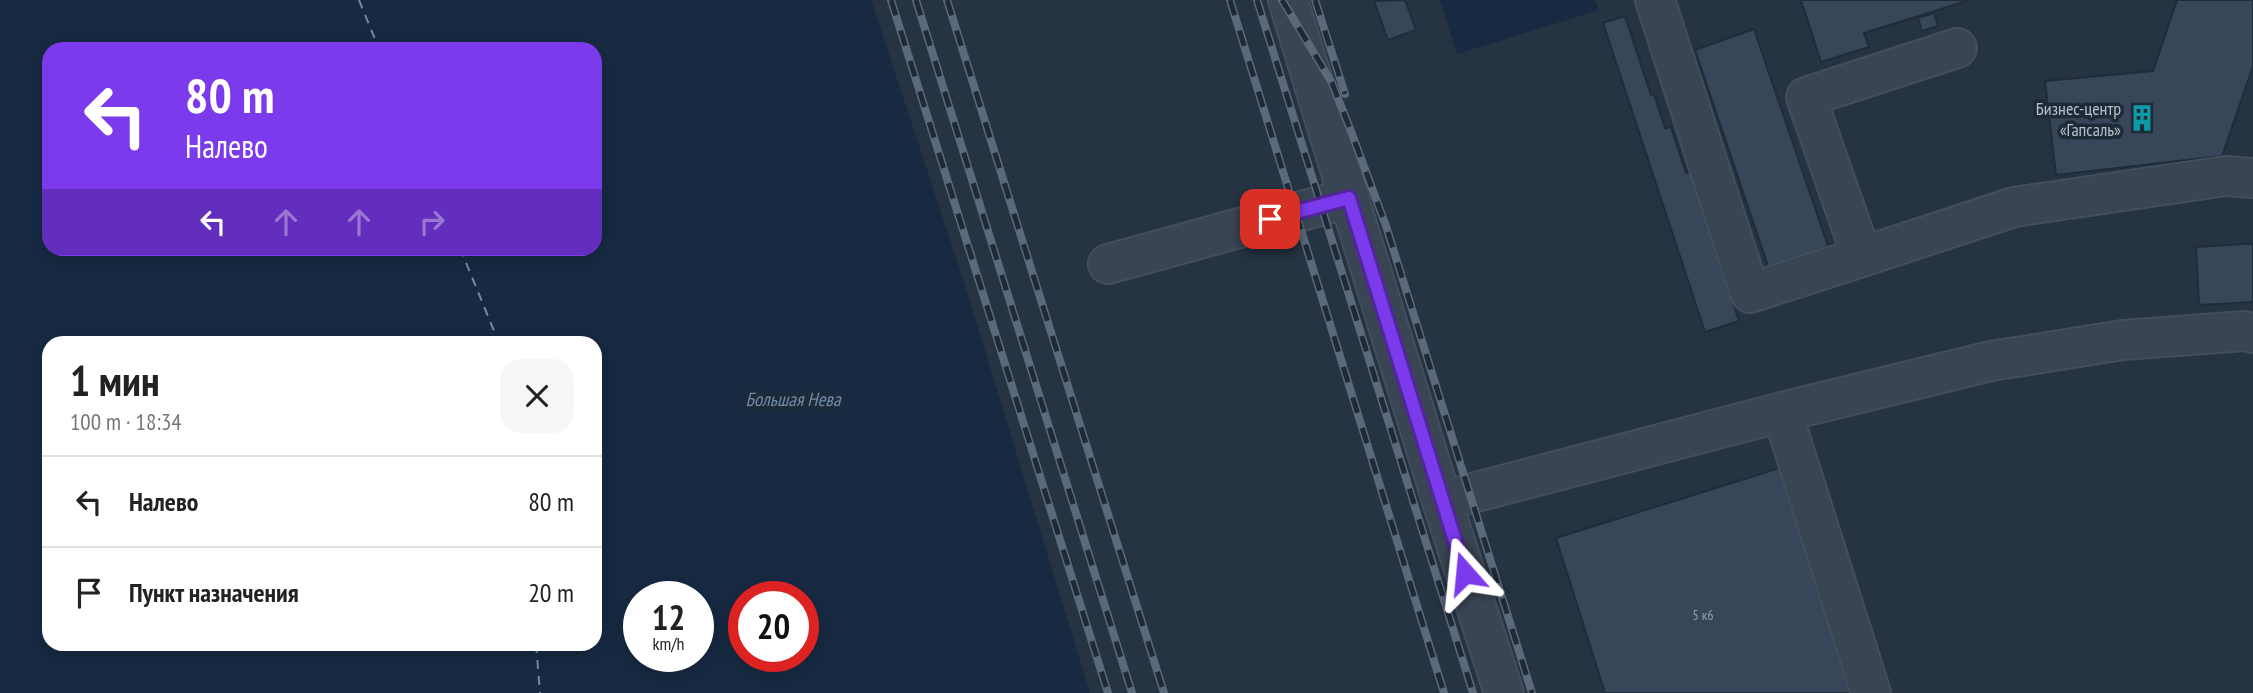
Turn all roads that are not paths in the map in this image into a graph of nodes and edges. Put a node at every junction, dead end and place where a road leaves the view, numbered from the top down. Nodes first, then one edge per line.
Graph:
1 (1288, 0) edge
2 (1656, 0) edge
3 (1957, 48) dead end
4 (2253, 178) edge
5 (1349, 198) junction
6 (1862, 257) junction
7 (1108, 264) dead end
8 (2253, 333) edge
9 (1782, 412) junction
10 (1443, 501) junction
11 (1504, 693) edge
12 (1871, 693) edge

1 - 5 lane
2 - 6 lane
3 - 6 lane
4 - 6 lane
5 - 7 lane
5 - 10 lane
8 - 9 lane
9 - 10 lane
9 - 12 lane
10 - 11 lane

